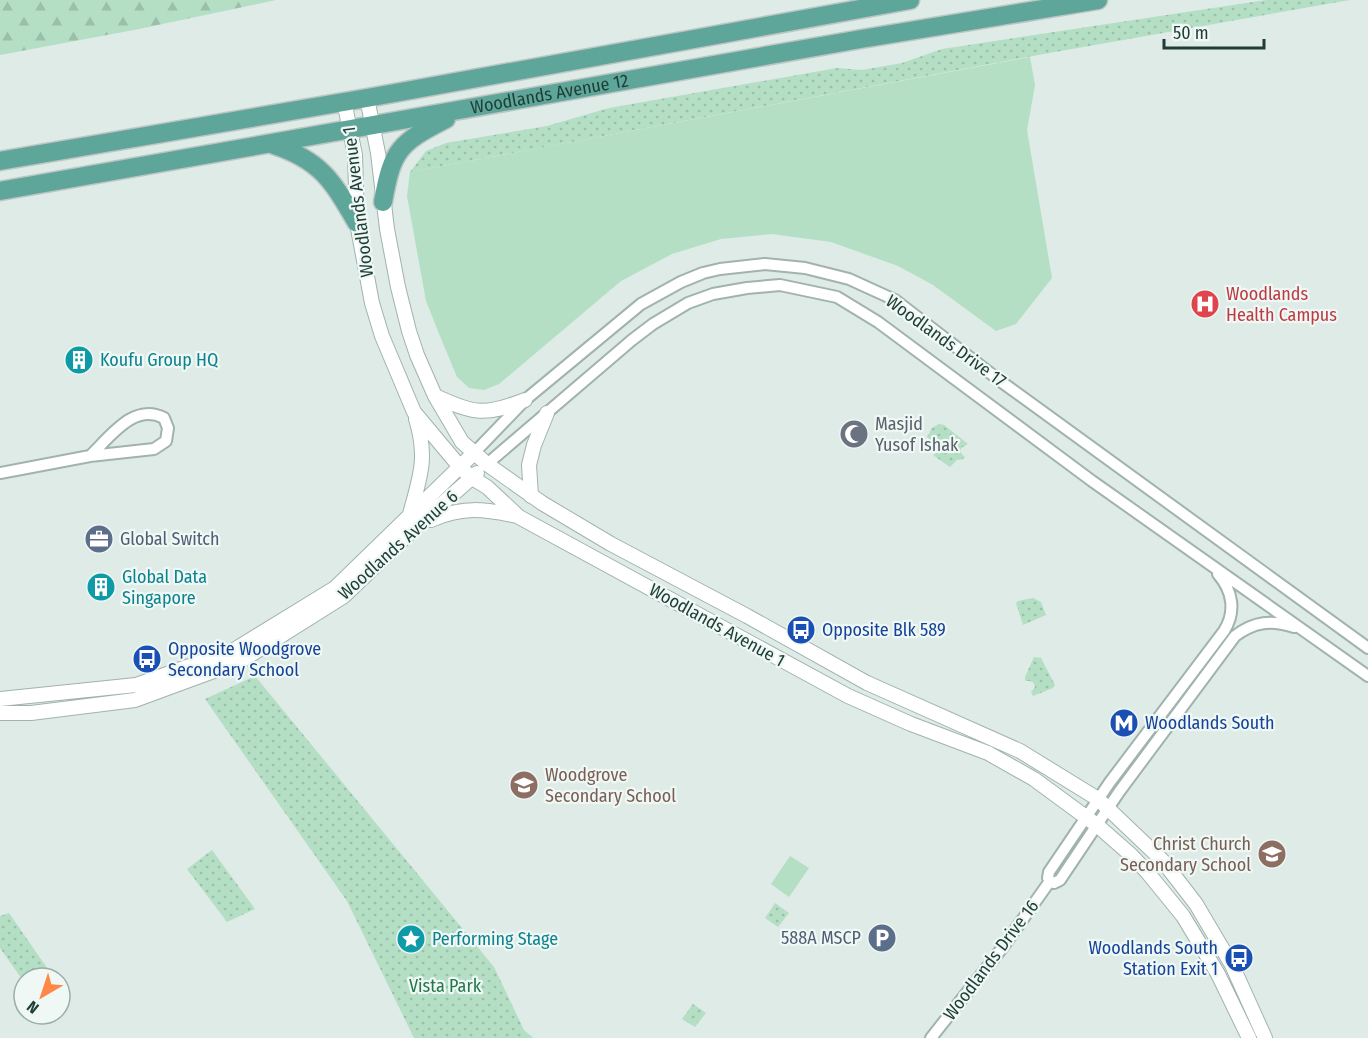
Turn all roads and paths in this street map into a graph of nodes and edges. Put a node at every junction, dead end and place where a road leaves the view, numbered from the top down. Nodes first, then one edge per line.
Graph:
1 (910, 0) edge
2 (1098, 0) edge
3 (367, 98) junction
4 (344, 101) junction
5 (464, 110) junction
6 (373, 126) junction
7 (351, 130) junction
8 (273, 144) junction
9 (0, 161) edge
10 (0, 192) edge
11 (383, 202) junction
12 (357, 223) junction
13 (435, 396) junction
14 (525, 400) junction
15 (414, 412) junction
16 (547, 413) junction
17 (474, 453) junction
18 (90, 456) junction
19 (487, 464) junction
20 (460, 467) junction
21 (0, 472) edge
22 (472, 478) junction
23 (531, 496) junction
24 (519, 516) junction
25 (414, 520) junction
26 (1205, 560) junction
27 (686, 585) junction
28 (721, 627) junction
29 (1304, 630) junction
30 (1368, 648) edge
31 (1368, 676) edge
32 (0, 699) edge
33 (0, 714) edge
34 (1098, 799) junction
35 (1109, 809) junction
36 (1085, 817) junction
37 (1098, 826) junction
38 (1050, 881) junction
39 (931, 1038) edge
40 (1249, 1038) edge
41 (1266, 1038) edge

1 - 3 main road, Woodlands Avenue 12
2 - 5 main road, Woodlands Avenue 12
3 - 4 main road, Woodlands Avenue 12
3 - 6 street, Woodlands Avenue 1
4 - 7 street, Woodlands Avenue 1
4 - 9 main road, Woodlands Avenue 12
5 - 6 main road, Woodlands Avenue 12
5 - 11 main road
6 - 7 main road, Woodlands Avenue 12
6 - 11 street, Woodlands Avenue 1
7 - 8 main road, Woodlands Avenue 12
7 - 12 street, Woodlands Avenue 1
8 - 10 main road, Woodlands Avenue 12
8 - 12 main road
11 - 13 street, Woodlands Avenue 1
12 - 15 street, Woodlands Avenue 1
13 - 14 street
13 - 17 street, Woodlands Avenue 1
14 - 17 street, Woodlands Drive 17
14 - 30 street, Woodlands Drive 17
15 - 20 street, Woodlands Avenue 1
15 - 25 street
16 - 19 street, Woodlands Drive 17
16 - 23 street
16 - 26 street, Woodlands Drive 17
17 - 19 street, Woodlands Avenue 1
17 - 20 street, Woodlands Avenue 6
18 - 18 street
18 - 21 street
19 - 22 street, Woodlands Avenue 6
19 - 23 street, Woodlands Avenue 1
20 - 22 street, Woodlands Avenue 1
20 - 25 street, Woodlands Avenue 6
22 - 24 street, Woodlands Avenue 1
22 - 25 street, Woodlands Avenue 6
23 - 27 street, Woodlands Avenue 1
24 - 25 street
24 - 28 street, Woodlands Avenue 1
25 - 32 street, Woodlands Avenue 6
25 - 33 street, Woodlands Avenue 6
26 - 29 street, Woodlands Drive 17
26 - 34 street, Woodlands Drive 16
27 - 28 street
27 - 34 street, Woodlands Avenue 1
28 - 36 street, Woodlands Avenue 1
29 - 31 street, Woodlands Drive 17
29 - 35 street, Woodlands Drive 16
34 - 35 street, Woodlands Avenue 1
34 - 36 street, Woodlands Drive 16
35 - 37 street, Woodlands Drive 16
35 - 41 street, Woodlands Avenue 1
36 - 37 street, Woodlands Avenue 1
36 - 38 street, Woodlands Drive 16
37 - 38 street, Woodlands Drive 16
37 - 40 street, Woodlands Avenue 1
38 - 39 street, Woodlands Drive 16

